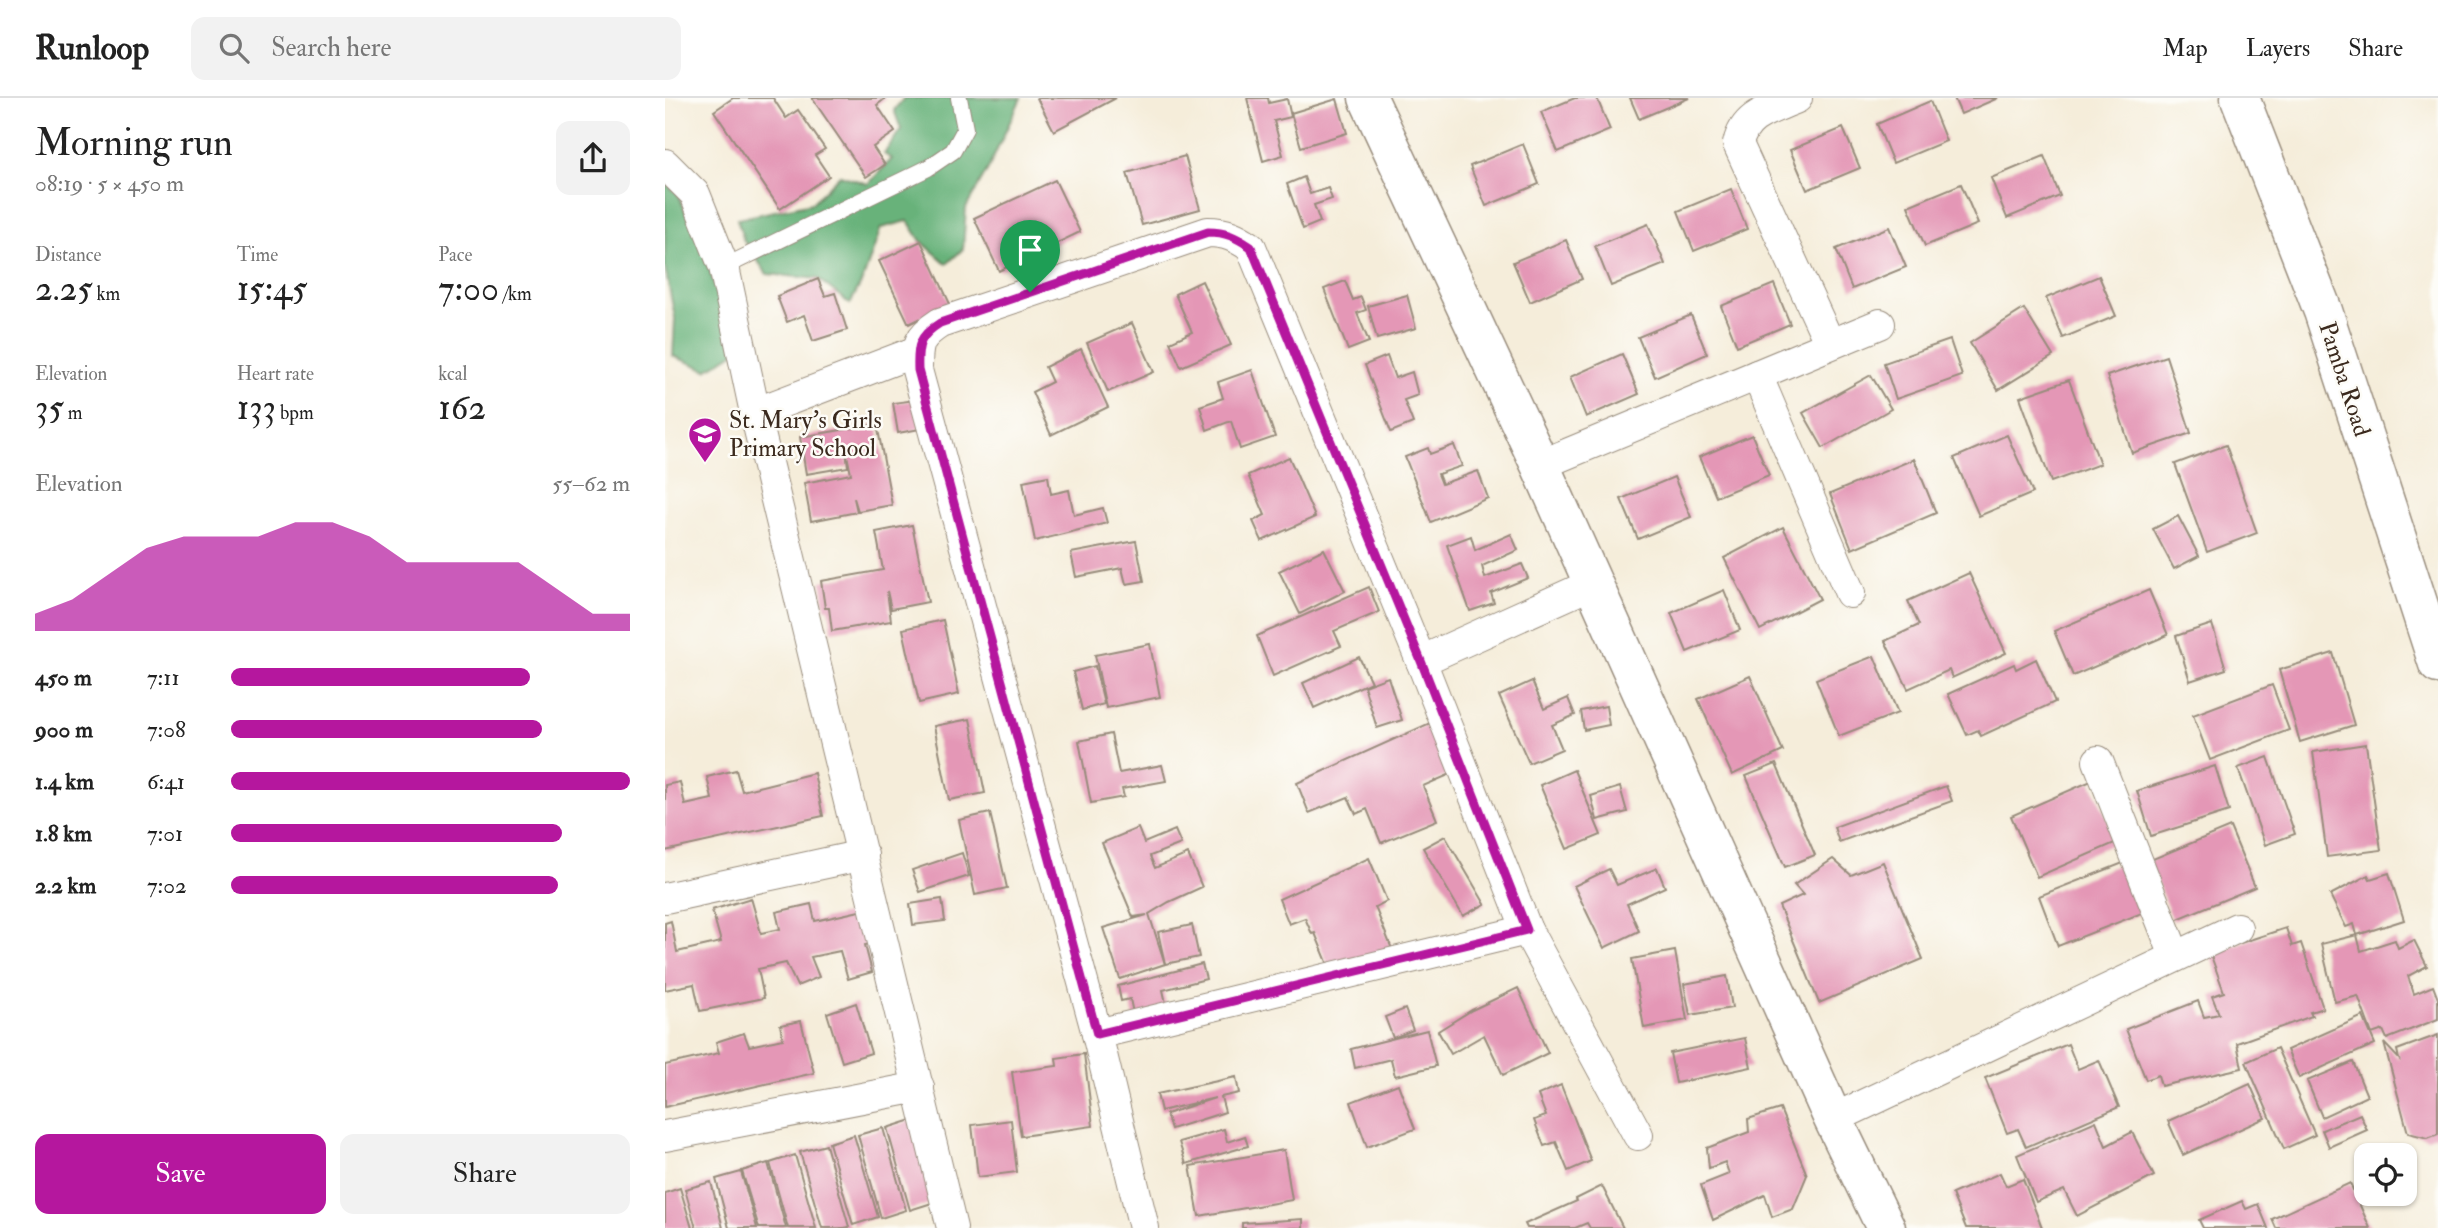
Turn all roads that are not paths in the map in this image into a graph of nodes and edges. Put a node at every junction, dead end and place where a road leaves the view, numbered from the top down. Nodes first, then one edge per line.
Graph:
1 (959, 98) edge
2 (1368, 98) edge
3 (1797, 98) edge
4 (2240, 98) edge
5 (665, 164) edge
6 (724, 267) junction
7 (1879, 324) dead end
8 (1830, 344) junction
9 (917, 351) junction
10 (1757, 375) junction
11 (755, 413) junction
12 (1540, 465) junction
13 (1594, 583) junction
14 (1850, 593) dead end
15 (1421, 661) junction
16 (2438, 664) edge
17 (2098, 761) dead end
18 (863, 855) junction
19 (665, 898) edge
20 (2237, 928) dead end
21 (1527, 930) junction
22 (2175, 956) junction
23 (1097, 1034) junction
24 (919, 1087) junction
25 (1833, 1119) junction
26 (1638, 1135) dead end
27 (665, 1136) edge
28 (952, 1228) edge
29 (1144, 1228) edge
30 (1886, 1228) edge

1 - 6 lane
2 - 12 street
3 - 8 street
4 - 16 street, Pamba Road
5 - 6 street
6 - 11 street
7 - 8 street
8 - 10 street
9 - 11 street
9 - 15 street
9 - 23 street
10 - 12 street
10 - 14 street
11 - 18 street
12 - 13 street
13 - 15 street
13 - 25 street
15 - 21 street
17 - 22 street
18 - 19 street
18 - 24 street
20 - 22 street
21 - 23 street
21 - 26 street
22 - 25 street
23 - 29 street
24 - 27 street
24 - 28 street
25 - 30 street

